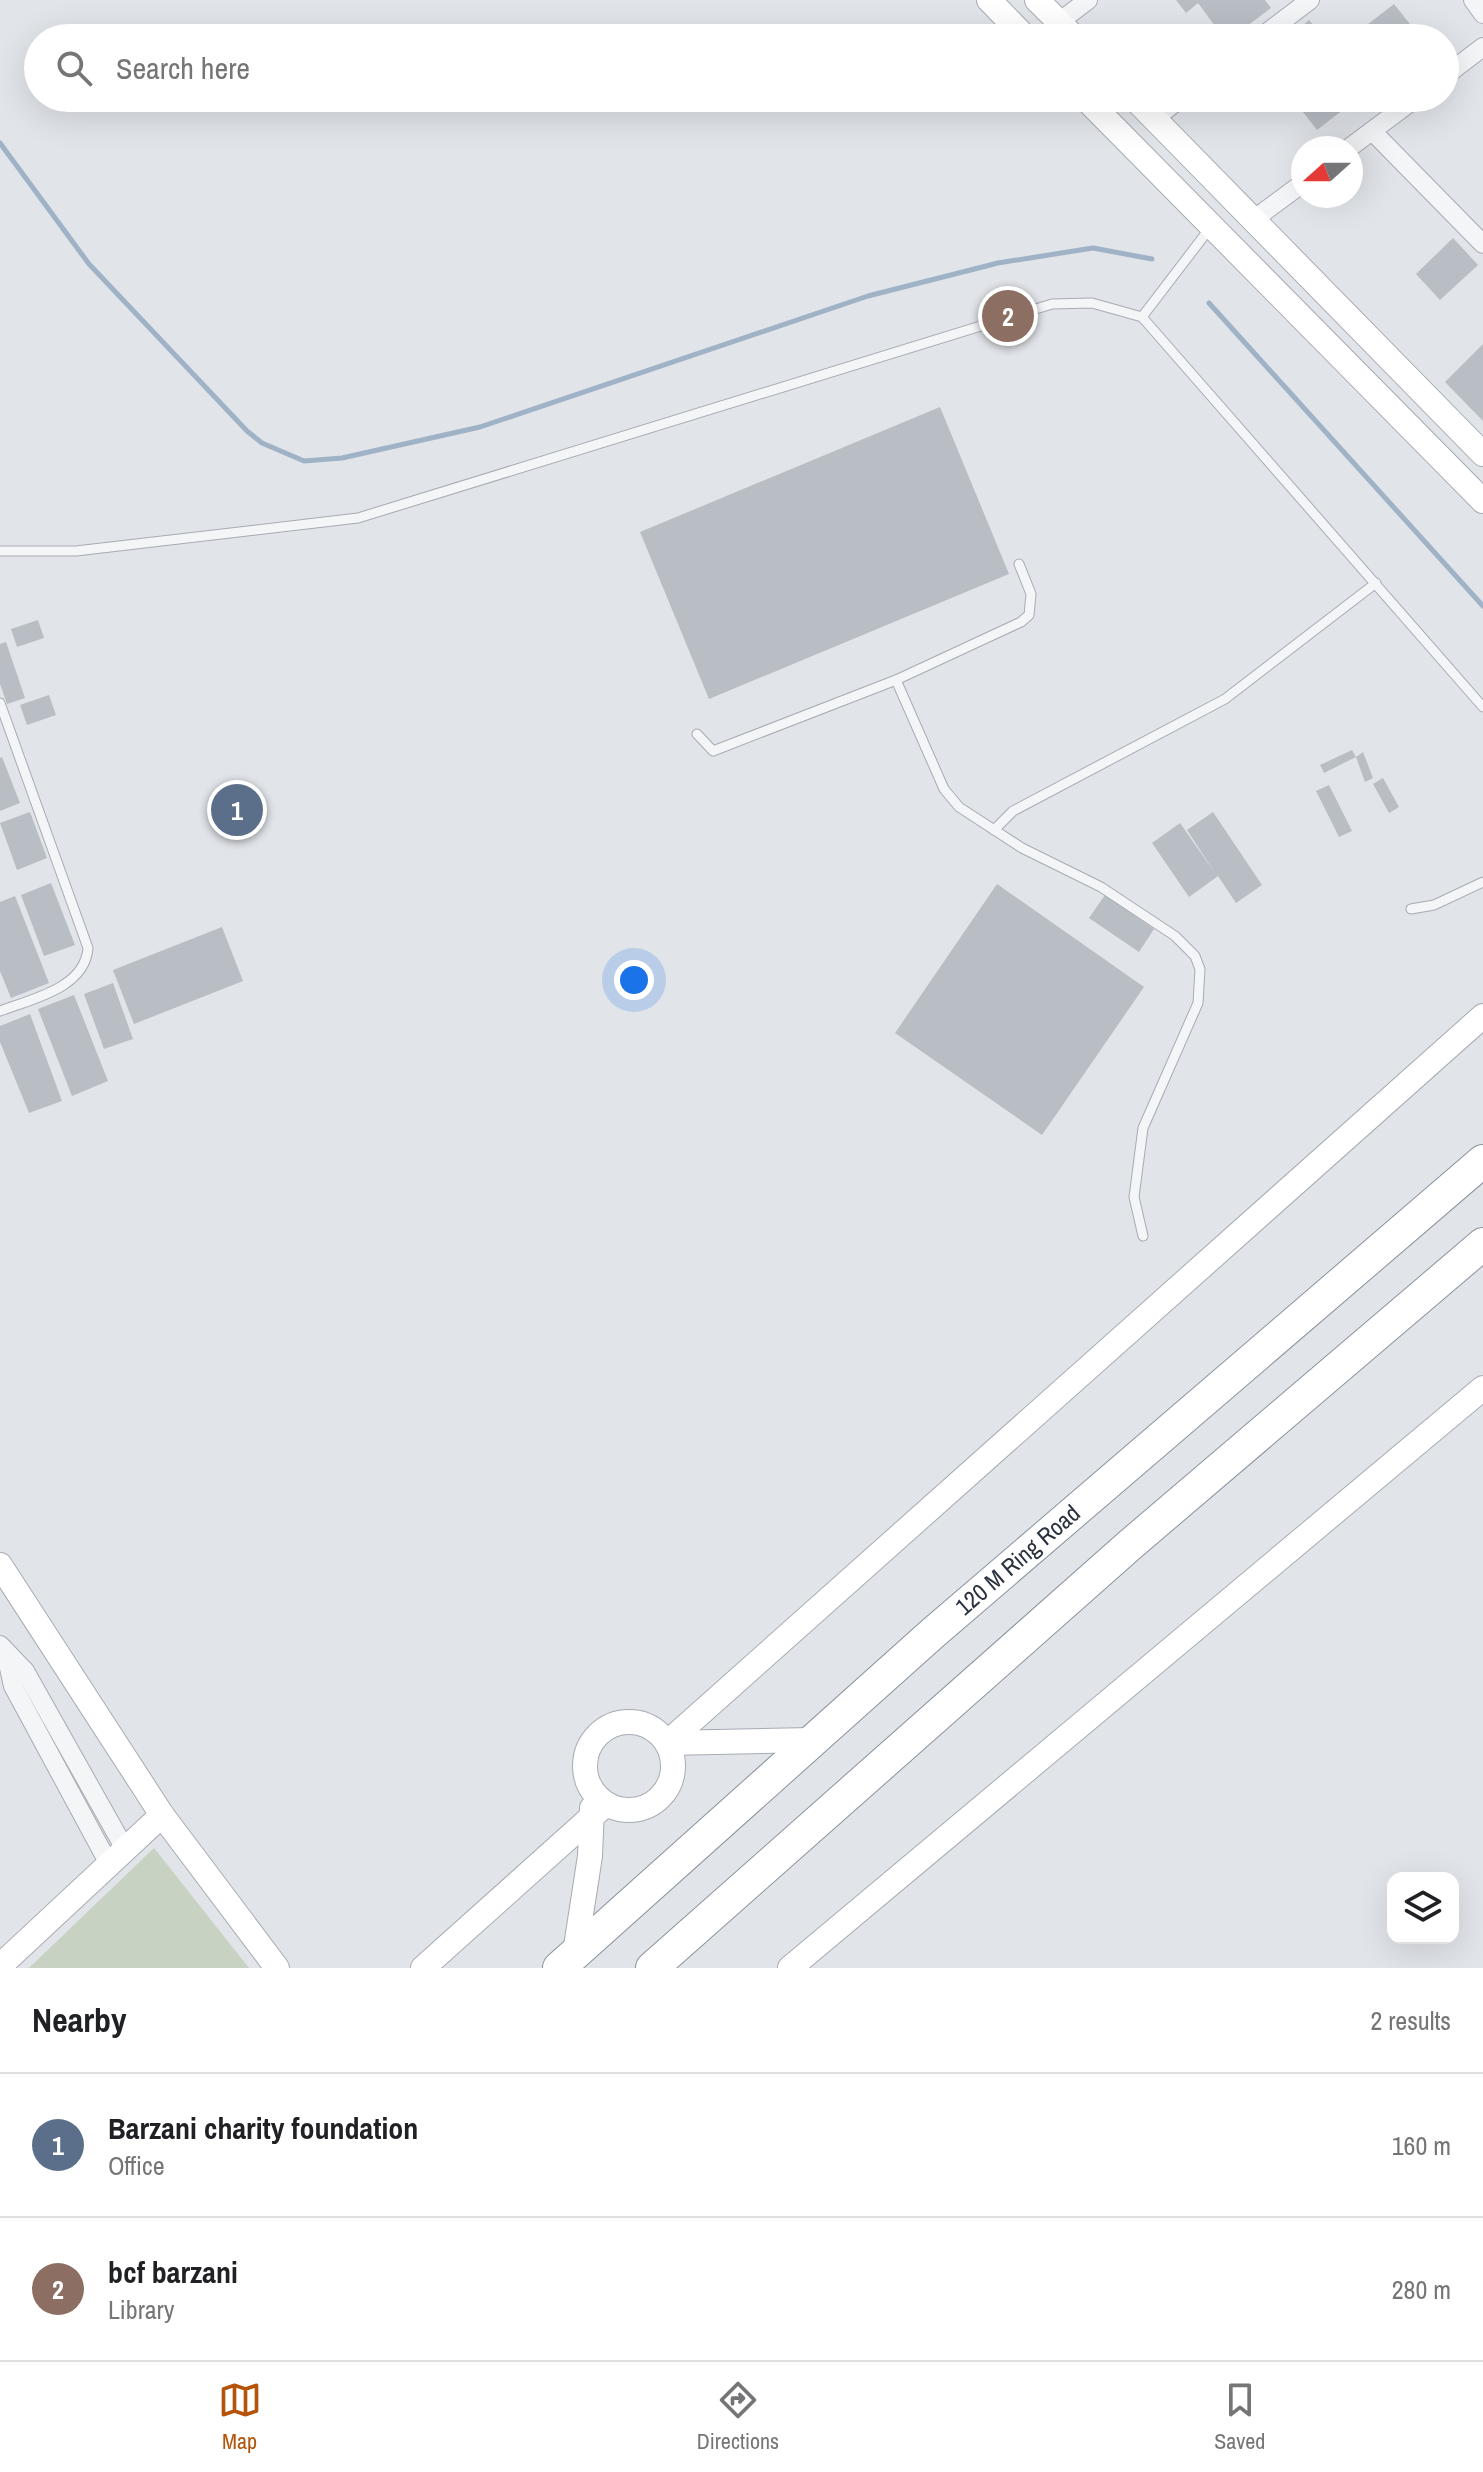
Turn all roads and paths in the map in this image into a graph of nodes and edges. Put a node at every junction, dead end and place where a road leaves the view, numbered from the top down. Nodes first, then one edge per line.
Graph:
1 (989, 0) edge
2 (1037, 0) edge
3 (1088, 0) edge
4 (1310, 0) edge
5 (1473, 0) edge
6 (1483, 14) edge
7 (1012, 24) edge
8 (1061, 24) edge
9 (1071, 24) edge
10 (1278, 24) edge
11 (1483, 47) edge
12 (1459, 65) edge
13 (1099, 112) edge
14 (1147, 112) edge
15 (1163, 112) edge
16 (1397, 112) edge
17 (1154, 119) junction
18 (1372, 131) junction
19 (1363, 138) edge
20 (1291, 192) edge
21 (1253, 220) junction
22 (1212, 226) junction
23 (1483, 244) edge
24 (1142, 317) junction
25 (1483, 454) edge
26 (1483, 501) edge
27 (0, 551) edge
28 (1019, 564) dead end
29 (1376, 583) junction
30 (896, 680) junction
31 (0, 703) edge
32 (1483, 707) edge
33 (4, 728) edge
34 (697, 734) dead end
35 (994, 830) junction
36 (1483, 882) edge
37 (1411, 909) dead end
38 (0, 1011) edge
39 (1483, 1016) edge
40 (1483, 1161) edge
41 (1143, 1236) dead end
42 (1483, 1244) edge
43 (1483, 1388) edge
44 (0, 1565) edge
45 (2, 1653) edge
46 (811, 1740) junction
47 (667, 1743) junction
48 (596, 1803) junction
49 (103, 1811) junction
50 (162, 1815) junction
51 (87, 1822) junction
52 (117, 1857) junction
53 (567, 1961) edge
54 (0, 1966) edge
55 (277, 1968) edge
56 (423, 1968) edge
57 (652, 1968) edge
58 (790, 1968) edge

1 - 7 street
2 - 8 street
3 - 9 street
4 - 10 street
5 - 6 street
11 - 12 street
13 - 22 street
14 - 17 street
15 - 17 street
16 - 18 street
17 - 21 street
18 - 19 street
18 - 23 street
20 - 21 street
21 - 25 street
22 - 24 lane
22 - 26 street
24 - 27 lane
24 - 29 lane
28 - 30 lane
29 - 32 lane
29 - 35 lane
30 - 34 lane
30 - 35 lane
31 - 33 lane
33 - 38 lane
35 - 41 lane
36 - 37 lane
39 - 47 street
40 - 46 highway, 120 M Ring Road
42 - 57 highway
43 - 58 street
44 - 50 street
45 - 49 street
45 - 51 street
46 - 47 street
46 - 53 highway, 120 M Ring Road
47 - 48 street
47 - 48 street
48 - 53 street
48 - 56 street
49 - 51 street
49 - 52 street
50 - 52 street
50 - 55 street
51 - 52 street
52 - 54 street

